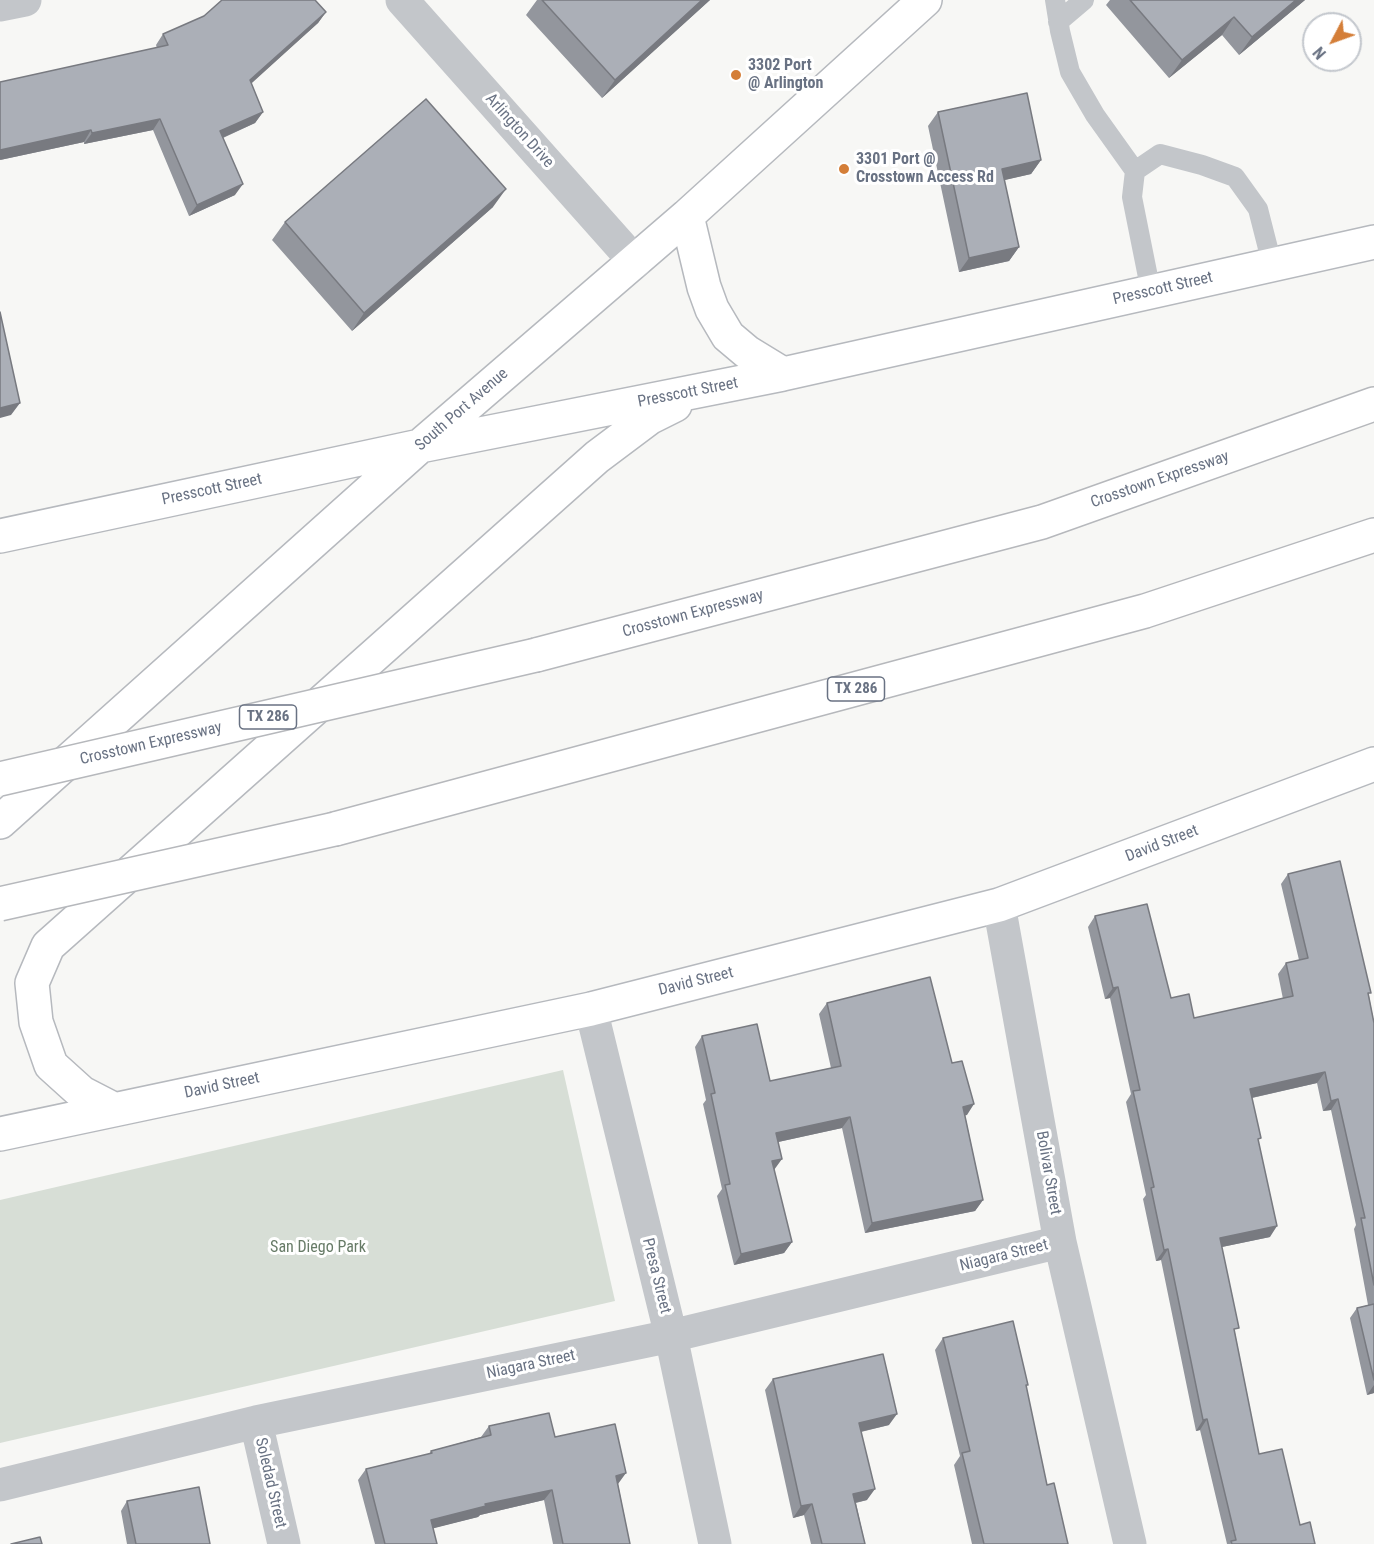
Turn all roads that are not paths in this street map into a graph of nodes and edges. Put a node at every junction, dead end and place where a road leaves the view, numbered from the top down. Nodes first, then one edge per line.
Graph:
1 (25, 0) edge
2 (402, 0) edge
3 (926, 0) edge
4 (1055, 0) edge
5 (1084, 0) edge
6 (0, 5) edge
7 (1058, 22) junction
8 (1135, 171) junction
9 (687, 216) junction
10 (1374, 242) edge
11 (635, 262) junction
12 (1272, 264) junction
13 (1151, 292) junction
14 (783, 374) junction
15 (703, 391) junction
16 (1374, 405) edge
17 (420, 446) junction
18 (1374, 535) edge
19 (0, 536) edge
20 (1374, 764) edge
21 (0, 779) edge
22 (0, 822) edge
23 (0, 904) edge
24 (999, 905) junction
25 (591, 1009) junction
26 (112, 1109) junction
27 (0, 1134) edge
28 (1060, 1242) junction
29 (671, 1336) junction
30 (256, 1422) junction
31 (0, 1485) edge
32 (284, 1544) edge
33 (715, 1544) edge
34 (1131, 1544) edge

1 - 6 street
2 - 11 street, Arlington Drive
3 - 9 main road, South Port Avenue
4 - 7 lane
5 - 7 lane
7 - 8 lane
8 - 12 lane
8 - 13 lane
9 - 11 main road, South Port Avenue
9 - 14 main road
10 - 12 main road, Presscott Street
11 - 17 main road, South Port Avenue
12 - 13 main road, Presscott Street
13 - 14 main road, Presscott Street
14 - 15 main road, Presscott Street
15 - 17 main road, Presscott Street
15 - 26 main road
16 - 21 main road, Crosstown Expressway / TX 286, bridge
17 - 19 main road, Presscott Street
17 - 22 main road, South Port Avenue
18 - 23 main road, TX 286, bridge
20 - 24 main road, David Street
24 - 25 main road, David Street
24 - 28 street, Bolivar Street
25 - 26 main road, David Street
25 - 29 street, Presa Street
26 - 27 main road, David Street
28 - 29 street, Niagara Street
28 - 34 street, Bolivar Street
29 - 30 street, Niagara Street
29 - 33 street, Presa Street
30 - 31 street, Niagara Street
30 - 32 street, Soledad Street

